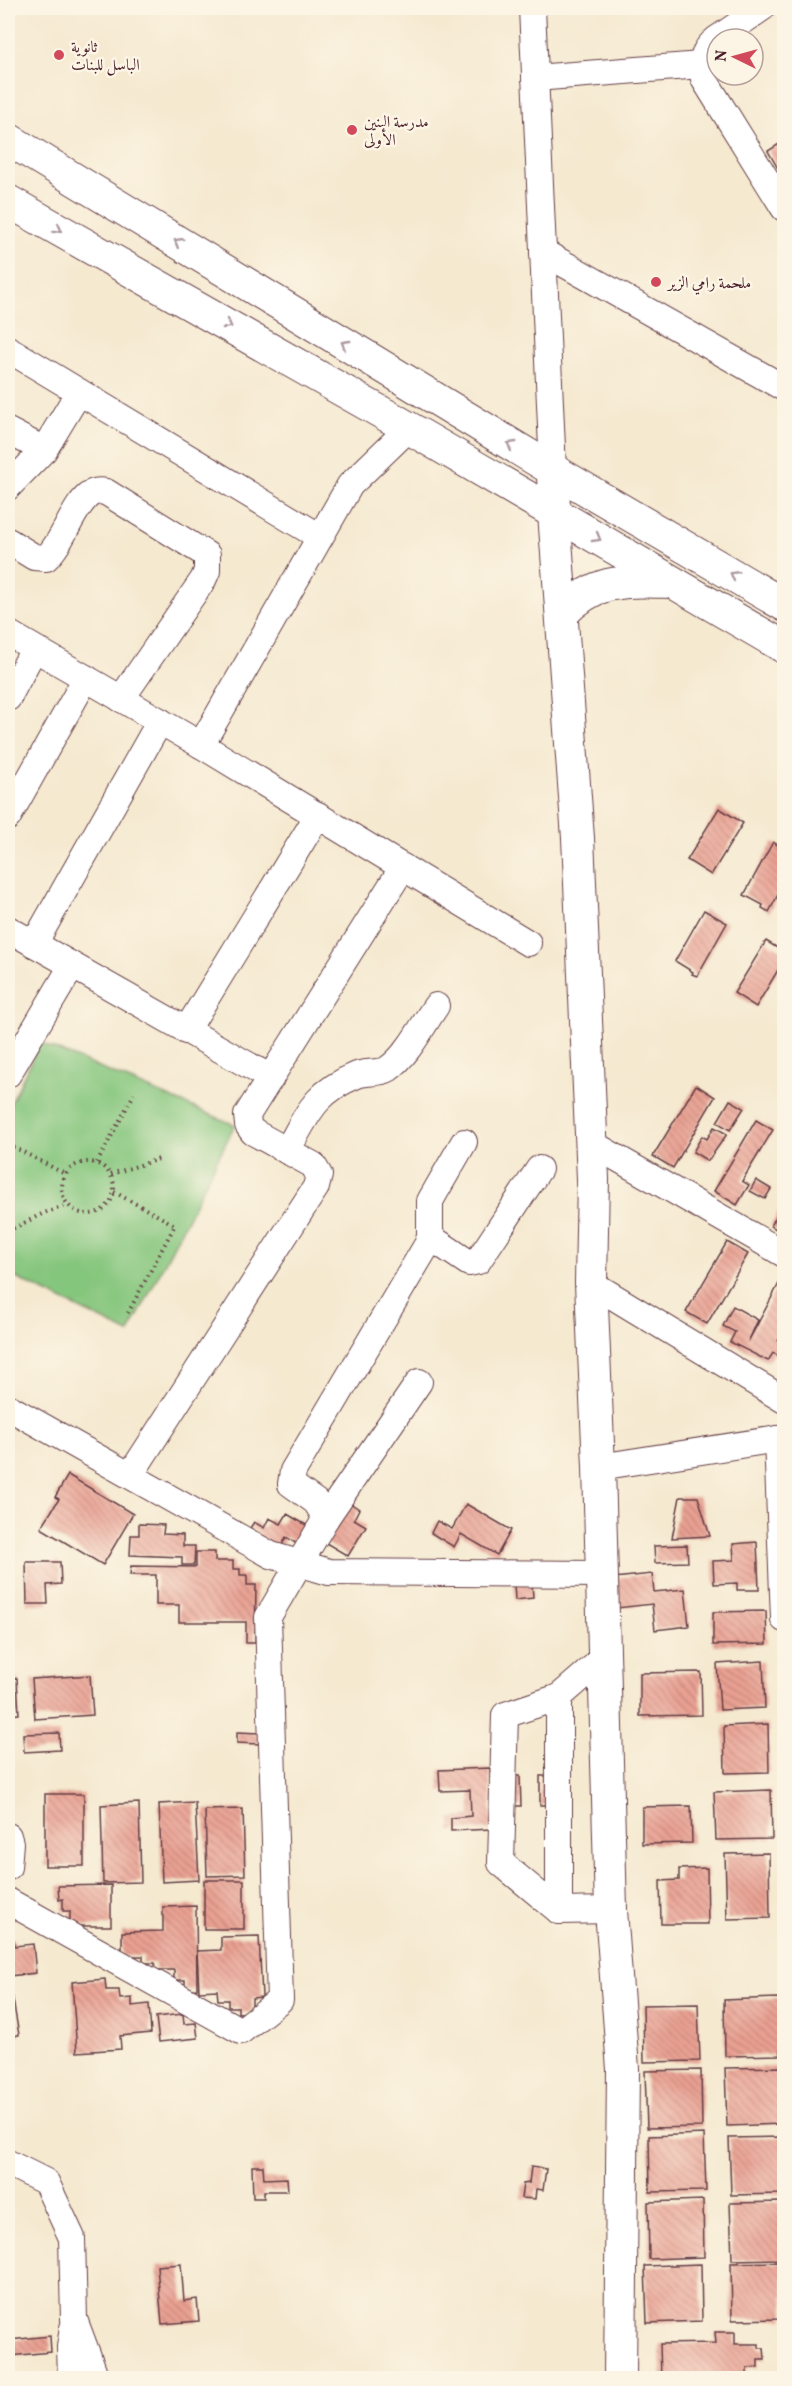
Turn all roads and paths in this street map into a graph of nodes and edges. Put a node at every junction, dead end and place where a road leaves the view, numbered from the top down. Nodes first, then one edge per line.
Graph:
1 (532, 8) edge
2 (762, 8) edge
3 (734, 27) edge
4 (705, 51) edge
5 (701, 65) junction
6 (535, 78) junction
7 (8, 139) edge
8 (8, 201) edge
9 (784, 208) edge
10 (543, 252) junction
11 (8, 349) edge
12 (784, 388) edge
13 (80, 392) junction
14 (409, 428) junction
15 (8, 431) edge
16 (44, 450) junction
17 (553, 470) junction
18 (8, 487) edge
19 (554, 513) junction
20 (320, 537) junction
21 (8, 541) edge
22 (674, 582) junction
23 (784, 605) edge
24 (562, 614) junction
25 (8, 633) edge
26 (784, 648) edge
27 (34, 649) junction
28 (86, 678) junction
29 (8, 698) edge
30 (121, 699) junction
31 (160, 721) junction
32 (201, 745) junction
33 (318, 815) junction
34 (8, 817) edge
35 (403, 867) junction
36 (8, 929) edge
37 (528, 943) dead end
38 (34, 944) junction
39 (72, 966) junction
40 (436, 1006) dead end
41 (186, 1030) junction
42 (8, 1074) edge
43 (271, 1078) junction
44 (134, 1094) dead end
45 (464, 1142) dead end
46 (591, 1143) junction
47 (8, 1144) edge
48 (287, 1151) junction
49 (159, 1159) dead end
50 (97, 1163) junction
51 (539, 1168) dead end
52 (65, 1174) junction
53 (111, 1174) junction
54 (114, 1192) junction
55 (68, 1205) junction
56 (8, 1231) edge
57 (430, 1237) junction
58 (784, 1254) edge
59 (591, 1283) junction
60 (128, 1313) dead end
61 (419, 1382) dead end
62 (784, 1397) edge
63 (8, 1407) edge
64 (781, 1439) edge
65 (599, 1467) junction
66 (131, 1474) junction
67 (326, 1518) junction
68 (300, 1564) junction
69 (602, 1574) junction
70 (784, 1605) edge
71 (604, 1658) junction
72 (560, 1697) junction
73 (8, 1836) edge
74 (8, 1867) edge
75 (8, 1901) edge
76 (610, 1910) junction
77 (559, 1911) junction
78 (8, 2163) edge
79 (46, 2182) junction
80 (8, 2187) edge
81 (74, 2319) junction
82 (71, 2379) edge
83 (96, 2379) edge
84 (620, 2379) edge

1 - 6 street
2 - 3 street
4 - 5 street
5 - 6 street
5 - 9 street
6 - 10 street
17 -> 7 main road
8 -> 14 main road
10 - 12 street
10 - 17 street
11 - 13 street
13 - 16 street
13 - 20 street
14 - 19 main road
14 - 20 street
15 - 16 street
16 - 18 street
17 - 19 main road
23 -> 17 main road
19 -> 22 main road
19 - 24 main road
20 - 32 street
21 - 30 street
22 - 24 main road
22 - 26 main road
24 - 46 main road
25 - 27 street
27 - 28 street
27 - 29 street
28 - 30 street
28 - 34 street
30 - 31 street
31 - 32 street
31 - 38 street
32 - 33 street
33 - 35 street
33 - 41 street
35 - 37 street
35 - 43 street
36 - 38 street
38 - 39 street
39 - 41 street
39 - 42 street
40 - 48 street
41 - 43 street
43 - 48 street
44 - 50 path
45 - 57 street
46 - 58 street
46 - 59 main road
47 - 52 path
48 - 66 street
49 - 53 path
50 - 52 path
50 - 53 path
51 - 57 street
52 - 55 path
53 - 54 path
54 - 55 path
54 - 60 path
55 - 56 path
57 - 67 street
59 - 62 street
59 - 65 main road
61 - 67 street
63 - 66 street
64 - 65 street
64 - 70 street
65 - 69 main road
66 - 68 street
67 - 68 street
68 - 69 street
68 - 75 street
69 - 71 main road
71 - 72 street
71 - 76 main road
72 - 77 street
72 - 77 street
73 - 74 street
76 - 77 street
76 - 84 main road
78 - 79 street
79 - 80 street
79 - 81 street
81 - 82 street
81 - 83 street

